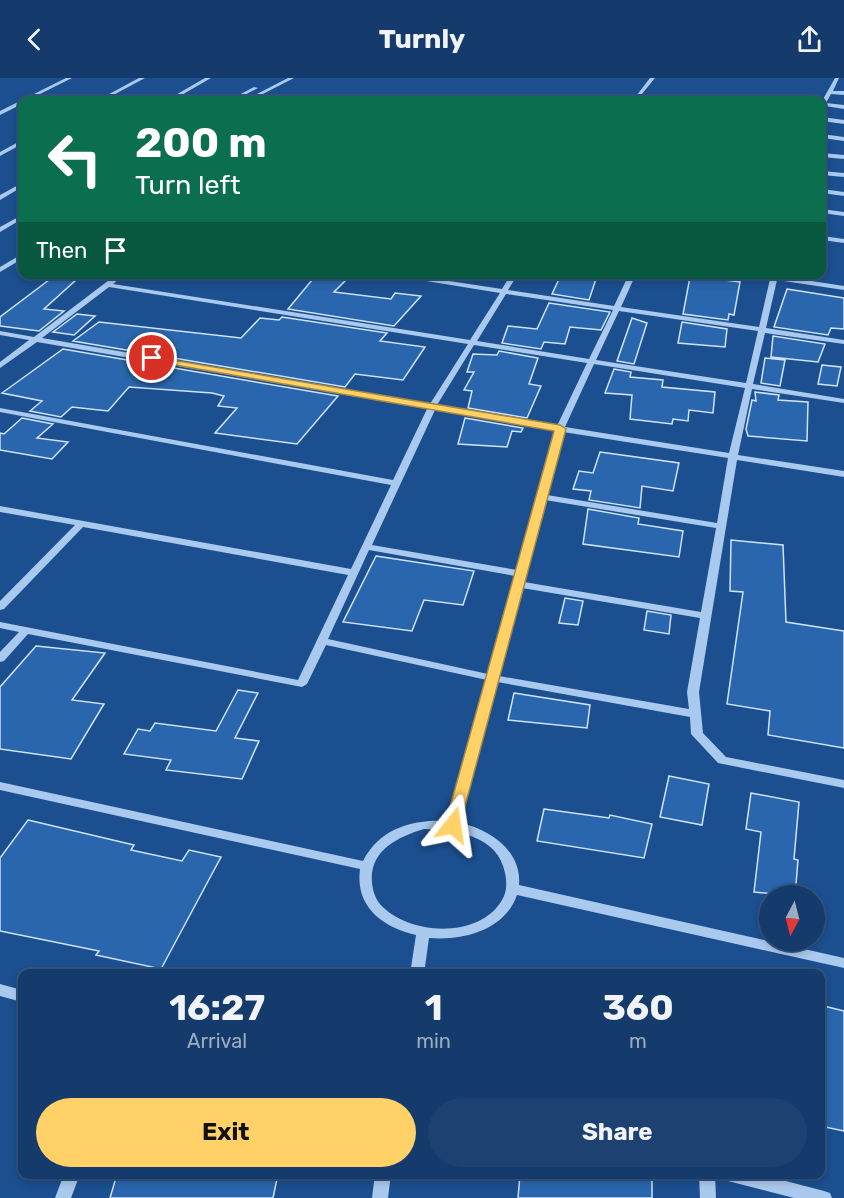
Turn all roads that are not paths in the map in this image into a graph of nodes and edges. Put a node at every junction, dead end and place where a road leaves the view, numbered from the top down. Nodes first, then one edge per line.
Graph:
1 (70, 78) edge
2 (143, 78) edge
3 (209, 78) edge
4 (276, 78) edge
5 (292, 78) edge
6 (653, 78) edge
7 (837, 79) edge
8 (844, 81) edge
9 (830, 92) junction
10 (844, 93) edge
11 (34, 96) edge
12 (109, 96) edge
13 (177, 96) edge
14 (240, 96) edge
15 (256, 96) edge
16 (638, 96) edge
17 (826, 98) edge
18 (18, 104) edge
19 (826, 105) edge
20 (844, 107) edge
21 (0, 113) edge
22 (826, 120) edge
23 (844, 122) edge
24 (826, 137) edge
25 (844, 139) edge
26 (18, 144) edge
27 (0, 154) edge
28 (826, 155) edge
29 (844, 157) edge
30 (826, 173) edge
31 (844, 175) edge
32 (18, 187) edge
33 (826, 192) edge
34 (844, 194) edge
35 (0, 198) edge
36 (826, 212) edge
37 (844, 214) edge
38 (18, 219) edge
39 (18, 226) edge
40 (0, 230) edge
41 (0, 237) edge
42 (826, 239) edge
43 (844, 241) edge
44 (18, 259) edge
45 (0, 270) edge
46 (115, 279) edge
47 (419, 279) edge
48 (512, 279) edge
49 (631, 279) edge
50 (774, 279) edge
51 (781, 279) edge
52 (107, 285) junction
53 (844, 288) edge
54 (504, 292) junction
55 (617, 309) junction
56 (762, 330) junction
57 (0, 333) edge
58 (35, 338) junction
59 (844, 342) edge
60 (472, 344) junction
61 (592, 362) junction
62 (0, 366) edge
63 (749, 386) junction
64 (844, 401) edge
65 (432, 407) junction
66 (0, 410) edge
67 (560, 429) junction
68 (734, 456) junction
69 (844, 474) edge
70 (396, 483) junction
71 (542, 497) junction
72 (0, 509) edge
73 (81, 524) junction
74 (722, 526) junction
75 (366, 547) junction
76 (354, 573) junction
77 (520, 579) junction
78 (0, 607) edge
79 (706, 616) junction
80 (0, 625) edge
81 (26, 630) junction
82 (322, 641) junction
83 (0, 659) edge
84 (493, 678) junction
85 (695, 714) junction
86 (844, 784) edge
87 (0, 786) edge
88 (453, 825) junction
89 (366, 866) junction
90 (513, 889) junction
91 (423, 934) junction
92 (844, 963) edge
93 (418, 969) edge
94 (0, 990) edge
95 (18, 995) edge
96 (70, 1179) edge
97 (382, 1179) edge
98 (707, 1179) edge
99 (748, 1179) edge
100 (63, 1198) edge
101 (380, 1198) edge
102 (708, 1198) edge
103 (824, 1198) edge

1 - 11 street
2 - 12 street
3 - 13 street
4 - 14 street
5 - 15 street
6 - 16 street
7 - 8 street
7 - 9 street
9 - 10 street
9 - 17 street
18 - 21 street
19 - 20 street
22 - 23 street
24 - 25 street
26 - 27 street
28 - 29 street
30 - 31 street
32 - 35 street
33 - 34 street
36 - 37 street
38 - 40 street
39 - 41 street
42 - 43 street
44 - 45 street
46 - 52 street
47 - 54 street
48 - 54 street
49 - 55 street
50 - 56 street
51 - 53 street
52 - 58 street
52 - 60 street
54 - 55 street
54 - 60 street
55 - 56 street
55 - 61 street
56 - 59 street
56 - 63 street
57 - 58 street
58 - 62 street
58 - 65 street
60 - 61 street
60 - 65 street
61 - 63 street
61 - 67 street
63 - 64 street
63 - 68 street
65 - 67 street
65 - 70 street
66 - 70 street
67 - 68 street
67 - 71 street
68 - 69 street
68 - 74 street
70 - 75 street
71 - 74 street
71 - 77 street
72 - 73 street
73 - 76 street
73 - 78 street
74 - 79 street
75 - 76 street
75 - 77 street
76 - 82 street
77 - 79 street
77 - 84 street
79 - 85 street
80 - 81 street
81 - 82 street
81 - 83 street
82 - 84 street
84 - 85 street
84 - 88 street
85 - 86 street
87 - 89 street
88 - 89 street
88 - 90 street
89 - 91 street
90 - 91 street
90 - 92 street
91 - 93 street
94 - 95 street
96 - 100 street
97 - 101 street
98 - 102 street
99 - 103 street

